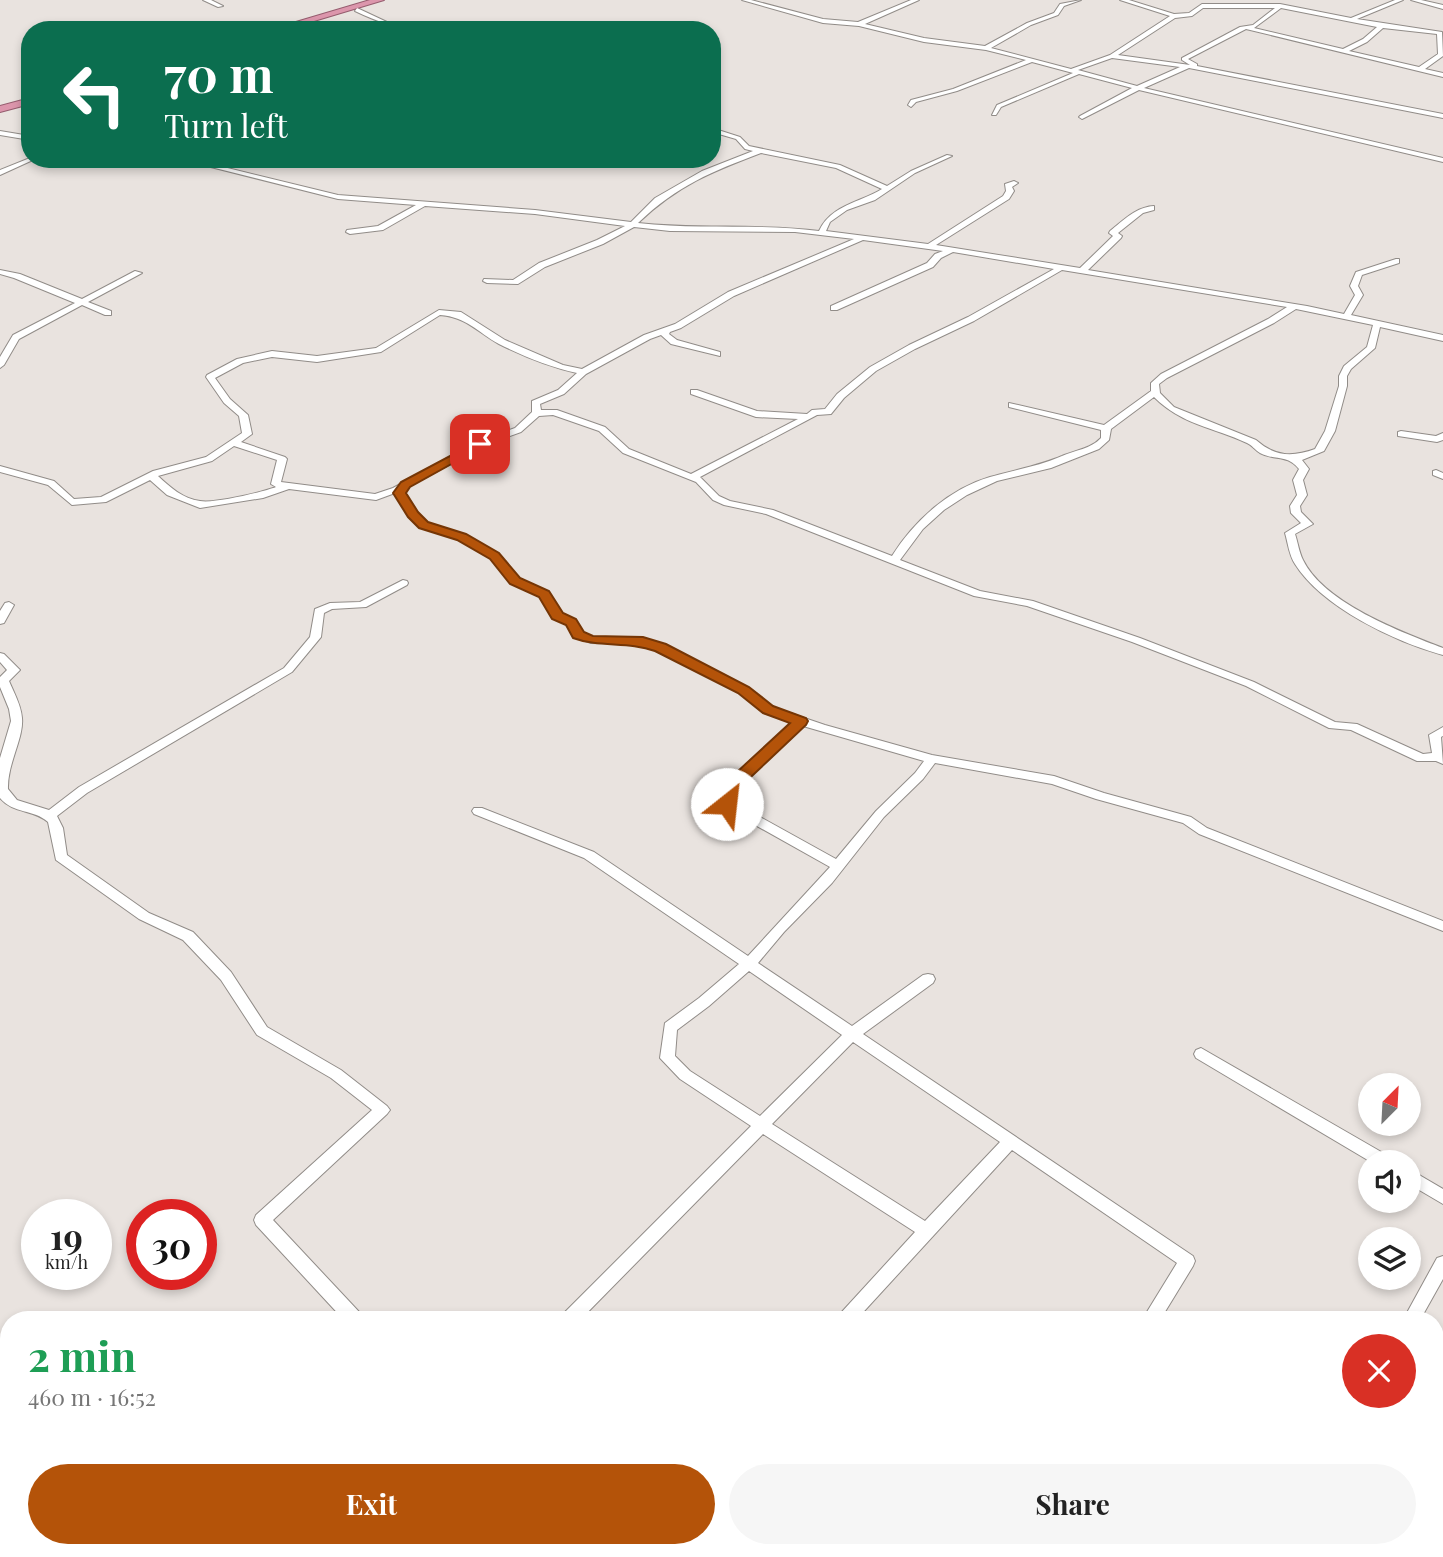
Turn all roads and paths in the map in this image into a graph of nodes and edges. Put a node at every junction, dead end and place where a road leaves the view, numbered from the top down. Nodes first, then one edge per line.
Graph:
1 (206, 0) edge
2 (378, 0) edge
3 (392, 0) edge
4 (744, 0) edge
5 (916, 0) edge
6 (1077, 0) edge
7 (1123, 0) edge
8 (1400, 0) edge
9 (1414, 0) edge
10 (1297, 2) edge
11 (220, 5) dead end
12 (1280, 6) junction
13 (1443, 7) edge
14 (1289, 8) junction
15 (357, 10) junction
16 (1174, 16) junction
17 (1352, 20) junction
18 (304, 21) edge
19 (317, 21) edge
20 (381, 21) edge
21 (859, 24) junction
22 (1381, 26) junction
23 (1245, 27) junction
24 (1441, 31) edge
25 (986, 48) junction
26 (1344, 50) junction
27 (1112, 56) junction
28 (1033, 60) junction
29 (1184, 66) junction
30 (1198, 67) junction
31 (1421, 69) junction
32 (1077, 71) junction
33 (1443, 75) edge
34 (1138, 88) junction
35 (21, 101) edge
36 (911, 105) dead end
37 (0, 107) edge
38 (994, 114) dead end
39 (1443, 116) edge
40 (1082, 117) dead end
41 (0, 133) edge
42 (721, 133) edge
43 (21, 136) edge
44 (762, 150) junction
45 (949, 156) dead end
46 (1443, 160) edge
47 (21, 164) edge
48 (721, 166) edge
49 (218, 168) edge
50 (715, 168) edge
51 (0, 173) edge
52 (877, 183) junction
53 (896, 183) junction
54 (1013, 183) dead end
55 (886, 190) junction
56 (426, 204) junction
57 (1151, 208) dead end
58 (633, 224) junction
59 (350, 232) dead end
60 (821, 234) junction
61 (864, 238) junction
62 (929, 246) junction
63 (951, 250) junction
64 (1396, 261) dead end
65 (1060, 268) junction
66 (1082, 271) junction
67 (0, 272) edge
68 (138, 273) dead end
69 (17, 276) junction
70 (486, 281) dead end
71 (0, 282) edge
72 (78, 302) junction
73 (1294, 306) junction
74 (834, 308) dead end
75 (108, 313) dead end
76 (1346, 317) junction
77 (1377, 324) junction
78 (666, 330) junction
79 (1443, 338) edge
80 (717, 354) dead end
81 (0, 365) edge
82 (583, 372) junction
83 (694, 392) dead end
84 (1155, 392) junction
85 (1012, 405) dead end
86 (537, 413) junction
87 (809, 417) junction
88 (1106, 428) junction
89 (1401, 434) dead end
90 (1443, 436) edge
91 (233, 443) junction
92 (1296, 460) junction
93 (0, 469) edge
94 (151, 475) junction
95 (692, 477) junction
96 (405, 484) junction
97 (288, 486) junction
98 (894, 561) junction
99 (403, 583) dead end
100 (9, 605) dead end
101 (0, 621) edge
102 (1443, 652) edge
103 (0, 656) edge
104 (801, 721) junction
105 (1443, 731) edge
106 (932, 759) junction
107 (1441, 759) edge
108 (478, 811) dead end
109 (50, 815) junction
110 (838, 866) junction
111 (1443, 926) edge
112 (747, 965) junction
113 (928, 979) dead end
114 (852, 1034) junction
115 (1201, 1054) dead end
116 (763, 1125) junction
117 (1011, 1141) junction
118 (1364, 1150) edge
119 (1421, 1183) edge
120 (1443, 1196) edge
121 (926, 1231) junction
122 (1443, 1263) edge
123 (348, 1311) edge
124 (577, 1311) edge
125 (853, 1311) edge
126 (1155, 1311) edge
127 (1416, 1311) edge

1 - 11 street
2 - 18 highway
3 - 15 highway
4 - 21 street
5 - 21 street
6 - 25 street
7 - 16 street
8 - 17 street
9 - 13 street
10 - 14 street
12 - 14 street
12 - 16 street
12 - 23 street
14 - 17 street
15 - 19 highway
15 - 20 street
16 - 27 street
17 - 22 street
21 - 25 street
22 - 24 street
22 - 26 street
23 - 26 street
23 - 30 street
24 - 31 street
25 - 28 street
26 - 31 street
27 - 29 street
27 - 32 street
28 - 32 street
28 - 36 street
29 - 30 street
29 - 34 street
30 - 39 street
31 - 33 street
32 - 34 street
32 - 38 street
34 - 40 street
34 - 46 street
35 - 37 highway
41 - 43 street
42 - 44 street
44 - 48 street
44 - 52 street
45 - 53 street
47 - 51 street
49 - 56 street
50 - 58 street
52 - 53 street
52 - 55 street
53 - 55 street
54 - 62 street
55 - 60 street
56 - 58 street
56 - 59 street
57 - 66 street
58 - 60 street
58 - 70 street
60 - 61 street
61 - 62 street
61 - 78 street
62 - 63 street
63 - 65 street
63 - 74 street
64 - 76 street
65 - 66 street
65 - 87 street
66 - 73 street
67 - 69 street
68 - 72 street
69 - 71 street
69 - 72 street
72 - 75 street
72 - 81 street
73 - 76 street
73 - 84 street
76 - 77 street
77 - 79 street
77 - 92 street
78 - 80 street
78 - 82 street
82 - 86 street
82 - 91 street
83 - 87 street
84 - 88 street
84 - 92 street
85 - 88 street
86 - 95 street
86 - 96 street
87 - 95 street
88 - 98 street
89 - 90 street
91 - 94 street
91 - 97 street
92 - 102 street
93 - 94 street
94 - 97 street
95 - 98 street
96 - 97 street
96 - 104 street
98 - 107 street
99 - 109 street
100 - 101 street
103 - 109 street
104 - 106 street
104 - 110 street
105 - 107 street
106 - 110 street
106 - 111 street
108 - 112 street
109 - 123 street
110 - 112 street
112 - 114 street
112 - 116 street
113 - 114 street
114 - 116 street
114 - 117 street
115 - 118 street
116 - 121 street
116 - 124 street
117 - 121 street
117 - 126 street
119 - 120 street
121 - 125 street
122 - 127 street

